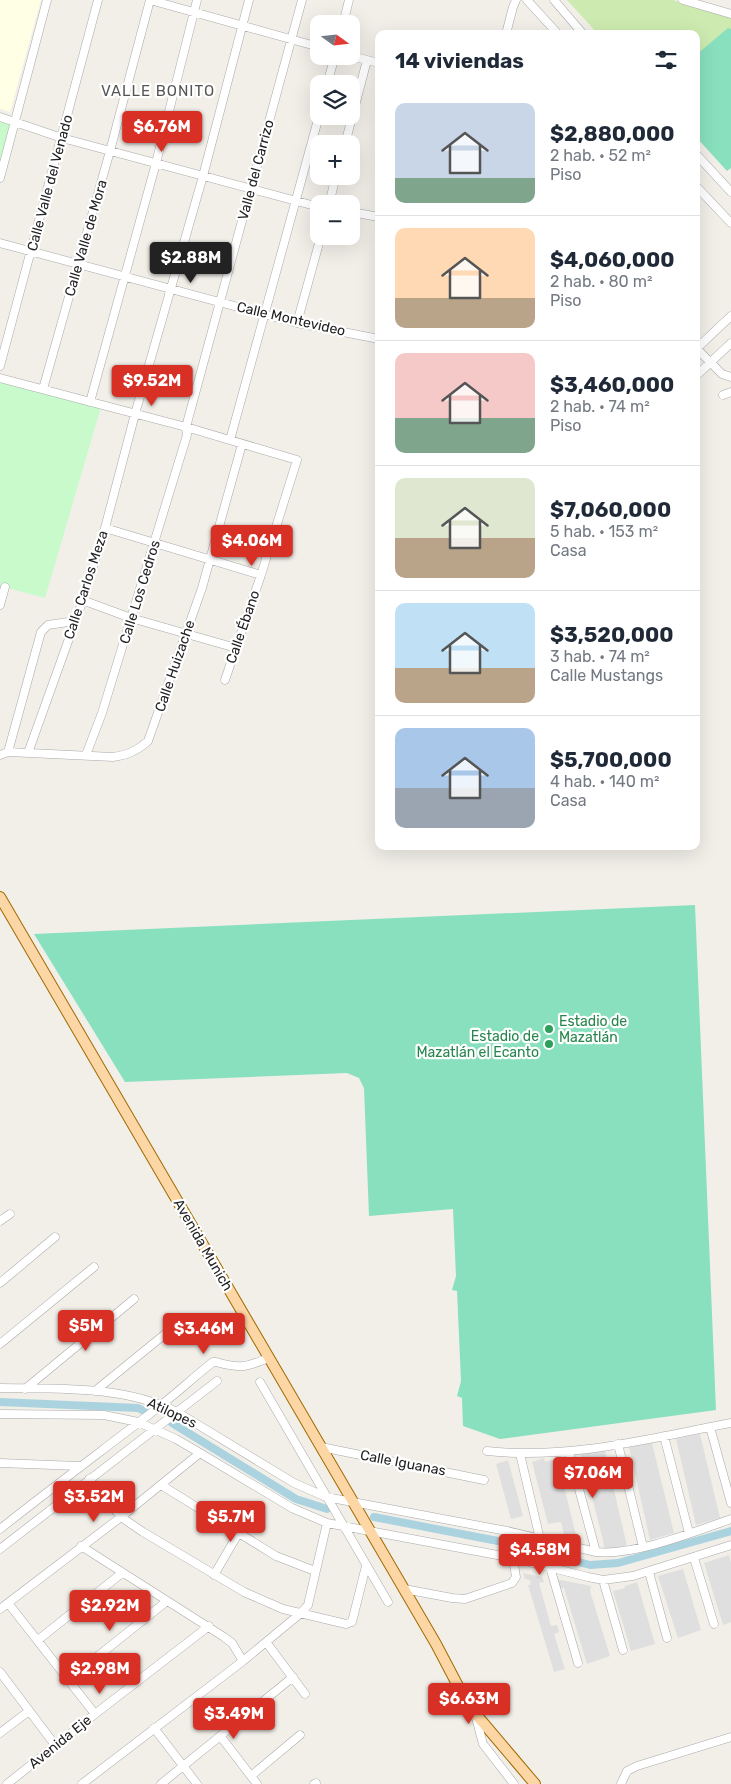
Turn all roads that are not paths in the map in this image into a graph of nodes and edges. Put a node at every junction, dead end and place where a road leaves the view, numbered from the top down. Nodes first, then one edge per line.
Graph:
1 (47, 0) edge
2 (98, 0) edge
3 (150, 0) edge
4 (197, 0) edge
5 (249, 0) edge
6 (302, 0) edge
7 (349, 0) edge
8 (527, 0) edge
9 (554, 0) edge
10 (683, 0) edge
11 (515, 4) edge
12 (194, 12) junction
13 (731, 14) edge
14 (345, 15) edge
15 (242, 25) junction
16 (507, 30) edge
17 (554, 30) edge
18 (580, 30) edge
19 (291, 40) junction
20 (310, 45) edge
21 (360, 58) edge
22 (367, 60) junction
23 (375, 61) edge
24 (0, 117) edge
25 (15, 122) junction
26 (317, 125) edge
27 (347, 135) edge
28 (62, 138) junction
29 (110, 151) junction
30 (700, 158) edge
31 (156, 163) junction
32 (203, 176) junction
33 (0, 178) edge
34 (731, 178) edge
35 (724, 184) junction
36 (251, 189) junction
37 (700, 190) edge
38 (731, 192) edge
39 (296, 201) junction
40 (310, 205) edge
41 (360, 214) edge
42 (375, 217) edge
43 (731, 224) edge
44 (0, 243) edge
45 (319, 245) edge
46 (31, 252) junction
47 (78, 264) junction
48 (124, 276) junction
49 (171, 290) junction
50 (219, 303) junction
51 (265, 315) junction
52 (731, 316) edge
53 (297, 324) junction
54 (375, 338) edge
55 (731, 343) edge
56 (700, 345) edge
57 (700, 353) edge
58 (710, 363) junction
59 (0, 366) edge
60 (700, 372) edge
61 (731, 377) edge
62 (0, 378) edge
63 (43, 389) junction
64 (90, 402) junction
65 (135, 414) junction
66 (186, 427) junction
67 (230, 440) junction
68 (242, 444) junction
69 (105, 528) junction
70 (155, 544) junction
71 (210, 559) junction
72 (261, 575) junction
73 (5, 587) dead end
74 (82, 600) junction
75 (0, 605) edge
76 (131, 618) junction
77 (75, 621) junction
78 (186, 634) junction
79 (236, 648) junction
80 (225, 680) dead end
81 (0, 749) edge
82 (8, 752) junction
83 (28, 753) junction
84 (0, 755) edge
85 (86, 755) junction
86 (0, 897) edge
87 (10, 1214) dead end
88 (0, 1221) edge
89 (55, 1236) dead end
90 (94, 1267) dead end
91 (0, 1283) edge
92 (134, 1299) dead end
93 (170, 1330) dead end
94 (0, 1332) edge
95 (3, 1342) edge
96 (269, 1358) junction
97 (217, 1381) dead end
98 (260, 1382) dead end
99 (0, 1388) edge
100 (25, 1388) junction
101 (95, 1391) junction
102 (162, 1405) junction
103 (177, 1412) junction
104 (0, 1415) edge
105 (138, 1422) junction
106 (731, 1422) edge
107 (710, 1426) junction
108 (154, 1429) junction
109 (664, 1436) junction
110 (618, 1444) junction
111 (321, 1447) junction
112 (487, 1451) dead end
113 (569, 1452) junction
114 (200, 1453) junction
115 (520, 1454) junction
116 (0, 1464) edge
117 (79, 1466) junction
118 (89, 1479) junction
119 (484, 1480) dead end
120 (161, 1486) junction
121 (326, 1497) junction
122 (353, 1502) junction
123 (731, 1503) edge
124 (121, 1517) junction
125 (731, 1519) edge
126 (327, 1523) junction
127 (343, 1526) junction
128 (0, 1529) edge
129 (369, 1530) junction
130 (689, 1533) junction
131 (238, 1534) junction
132 (540, 1540) junction
133 (731, 1545) edge
134 (81, 1546) junction
135 (643, 1547) junction
136 (0, 1549) edge
137 (596, 1552) junction
138 (513, 1558) junction
139 (694, 1558) junction
140 (366, 1566) junction
141 (550, 1566) junction
142 (315, 1571) junction
143 (650, 1572) junction
144 (122, 1573) junction
145 (214, 1575) junction
146 (603, 1580) junction
147 (404, 1589) junction
148 (167, 1601) junction
149 (388, 1602) dead end
150 (8, 1603) junction
151 (0, 1609) edge
152 (301, 1613) junction
153 (714, 1624) dead end
154 (209, 1626) junction
155 (667, 1638) dead end
156 (38, 1640) junction
157 (266, 1642) junction
158 (622, 1650) dead end
159 (243, 1661) junction
160 (578, 1663) dead end
161 (0, 1674) edge
162 (293, 1678) junction
163 (68, 1680) junction
164 (305, 1694) dead end
165 (29, 1711) junction
166 (474, 1712) junction
167 (95, 1714) junction
168 (154, 1728) junction
169 (0, 1733) edge
170 (300, 1735) dead end
171 (221, 1737) junction
172 (731, 1737) edge
173 (55, 1745) junction
174 (183, 1767) junction
175 (251, 1776) junction
176 (7, 1784) edge
177 (82, 1784) edge
178 (161, 1784) edge
179 (197, 1784) edge
180 (257, 1784) edge
181 (514, 1784) edge
182 (535, 1784) edge
183 (621, 1784) edge

1 - 25 street
2 - 28 street, Calle Valle del Venado
3 - 12 street
3 - 29 street, Calle Valle de Mora
4 - 12 street
5 - 15 street, Calle Carlos Meza
6 - 19 street, Valle del Carrizo
7 - 14 street
8 - 17 street
9 - 18 street
10 - 13 street
11 - 16 street
12 - 15 street
12 - 31 street
15 - 19 street
15 - 32 street, Calle Carlos Meza
19 - 20 street
19 - 36 street, Valle del Carrizo
21 - 22 street
22 - 23 street
22 - 27 street
24 - 25 street
25 - 28 street
25 - 33 street
26 - 39 street
28 - 29 street
28 - 46 street, Calle Valle del Venado
29 - 31 street
29 - 47 street, Calle Valle de Mora
30 - 35 street
31 - 32 street
31 - 48 street
32 - 36 street
32 - 49 street, Calle Carlos Meza
34 - 35 street
35 - 38 street
36 - 39 street
36 - 50 street, Valle del Carrizo
37 - 43 street
39 - 40 street
39 - 51 street
41 - 42 street
44 - 46 street, Calle Montevideo
45 - 53 street
46 - 47 street, Calle Montevideo
46 - 59 street, Calle Valle del Venado
47 - 48 street, Calle Montevideo
47 - 63 street, Calle Valle de Mora
48 - 49 street, Calle Montevideo
48 - 64 street
49 - 50 street, Calle Montevideo
49 - 65 street, Calle Carlos Meza
50 - 51 street, Calle Montevideo
50 - 66 street, Valle del Carrizo
51 - 53 street, Calle Montevideo
51 - 67 street
52 - 56 street
53 - 54 street, Calle Montevideo
55 - 58 street
57 - 58 street
58 - 60 street
58 - 61 street
62 - 63 street
63 - 64 street
64 - 65 street
65 - 66 street
65 - 69 street, Calle Carlos Meza
66 - 67 street
66 - 70 street, Calle Los Cedros
67 - 68 street
68 - 71 street, Calle Huizache
68 - 72 street, Calle Ébano
69 - 70 street
69 - 74 street, Calle Carlos Meza
70 - 71 street
70 - 76 street, Calle Los Cedros
71 - 72 street
71 - 78 street, Calle Huizache
72 - 79 street, Calle Ébano
73 - 75 street
74 - 76 street
74 - 77 street, Calle Carlos Meza
76 - 78 street
76 - 85 street, Calle Los Cedros
77 - 82 street
77 - 83 street, Calle Carlos Meza
78 - 79 street
78 - 85 street, Calle Huizache
79 - 80 street, Calle Ébano
81 - 82 street
82 - 83 street, Calle Huizache
82 - 84 street, Calle Huizache
83 - 85 street, Calle Huizache
86 - 96 main road, Avenida Munich
87 - 88 street
89 - 91 street
90 - 95 street
92 - 100 street
93 - 101 street
94 - 95 street
96 - 102 street
96 - 111 main road, Avenida Munich
97 - 103 street
98 - 121 street
99 - 100 street, Atilopes
100 - 101 street, Atilopes
101 - 102 street, Atilopes
102 - 103 street, Atilopes
102 - 105 street
103 - 108 street
103 - 121 street, Atilopes
104 - 105 street
105 - 108 street
105 - 117 street
106 - 107 street
107 - 109 street
107 - 123 street
108 - 114 street
108 - 118 street
109 - 110 street
109 - 130 street
110 - 113 street
110 - 135 street
111 - 119 street, Calle Iguanas
111 - 122 main road, Avenida Munich
112 - 115 street
113 - 115 street
113 - 137 street
114 - 120 street
114 - 126 street
115 - 132 street
116 - 117 street
117 - 128 street
118 - 124 street
118 - 136 street
120 - 124 street
120 - 131 street
121 - 122 street, Atilopes
121 - 127 street
122 - 129 main road, Avenida Munich
122 - 132 street, Atilopes
124 - 134 street
124 - 145 street
125 - 130 street, Atilopes
126 - 127 street
126 - 142 street
127 - 129 street
127 - 140 street
129 - 138 street
129 - 147 main road, Avenida Munich
130 - 135 street, Atilopes
131 - 142 street
131 - 145 street
132 - 137 street, Atilopes
133 - 139 street
134 - 144 street
134 - 150 street
135 - 137 street, Atilopes
138 - 141 street
138 - 147 street
139 - 143 street
139 - 153 street
140 - 149 street
140 - 152 street
141 - 146 street
141 - 160 street
142 - 152 street
143 - 146 street
143 - 155 street
144 - 148 street
144 - 156 street
145 - 152 street
146 - 158 street
147 - 166 main road, Avenida Munich
148 - 154 street
148 - 163 street
150 - 151 street
150 - 156 street
152 - 157 street
154 - 159 street
154 - 167 street, Avenida Eje
156 - 163 street
157 - 159 street
157 - 162 street
159 - 168 street
161 - 165 street
162 - 164 street
162 - 171 street
163 - 167 street
165 - 169 street
165 - 173 street
166 - 181 street
166 - 182 main road, Avenida Munich
167 - 173 street, Avenida Eje
168 - 174 street
168 - 177 street
170 - 175 street
171 - 174 street
171 - 175 street
172 - 183 street
173 - 176 street, Avenida Eje
174 - 178 street
174 - 179 street
175 - 180 street

